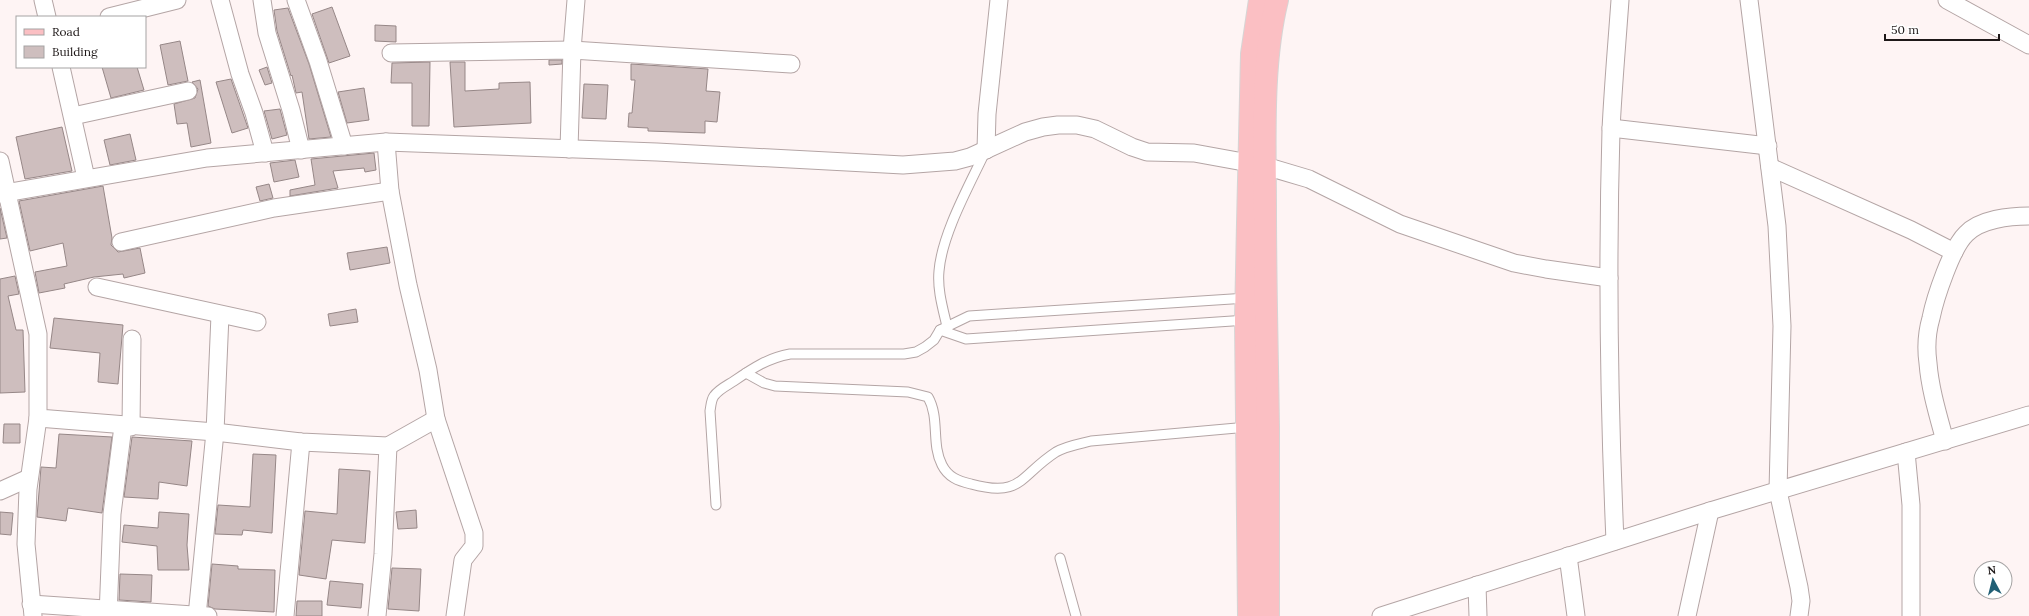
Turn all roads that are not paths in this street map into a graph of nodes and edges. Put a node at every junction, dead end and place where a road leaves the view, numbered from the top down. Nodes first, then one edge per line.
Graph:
1 (43, 0) edge
2 (177, 0) edge
3 (220, 0) edge
4 (262, 0) edge
5 (296, 0) edge
6 (576, 0) edge
7 (999, 0) edge
8 (1260, 0) edge
9 (1277, 0) edge
10 (1620, 0) edge
11 (1749, 0) edge
12 (1947, 0) edge
13 (128, 6) edge
14 (47, 16) edge
15 (111, 16) edge
16 (2029, 45) edge
17 (572, 50) junction
18 (391, 53) dead end
19 (791, 64) dead end
20 (61, 68) edge
21 (188, 91) dead end
22 (72, 116) junction
23 (1612, 128) junction
24 (386, 142) junction
25 (344, 146) junction
26 (1768, 146) junction
27 (569, 149) junction
28 (301, 150) junction
29 (986, 150) junction
30 (265, 153) junction
31 (0, 161) edge
32 (1257, 165) junction
33 (1770, 167) junction
34 (86, 178) junction
35 (390, 191) junction
36 (3, 194) edge
37 (2029, 216) edge
38 (121, 242) dead end
39 (1954, 252) junction
40 (1609, 278) junction
41 (97, 287) dead end
42 (1256, 298) junction
43 (220, 315) junction
44 (1256, 320) junction
45 (256, 322) dead end
46 (945, 330) junction
47 (132, 338) dead end
48 (746, 372) junction
49 (2029, 415) edge
50 (38, 418) junction
51 (436, 419) junction
52 (127, 427) junction
53 (1257, 427) junction
54 (215, 432) junction
55 (1945, 440) junction
56 (301, 442) junction
57 (388, 446) junction
58 (1906, 452) junction
59 (29, 478) junction
60 (0, 491) edge
61 (1778, 491) junction
62 (716, 505) dead end
63 (1710, 511) junction
64 (1615, 541) junction
65 (1568, 556) junction
66 (1060, 558) dead end
67 (1477, 585) junction
68 (32, 610) edge
69 (108, 612) edge
70 (201, 616) edge
71 (285, 616) edge
72 (377, 616) edge
73 (455, 616) edge
74 (1076, 616) edge
75 (1251, 616) edge
76 (1381, 616) edge
77 (1478, 616) edge
78 (1576, 616) edge
79 (1687, 616) edge
80 (1799, 616) edge
81 (1911, 616) edge

1 - 14 street
2 - 13 street
3 - 30 street
4 - 28 street
5 - 25 street
6 - 17 street
7 - 29 street
8 - 32 main road
9 - 32 main road
10 - 23 street
11 - 26 street
12 - 16 street
13 - 15 street
17 - 18 street
17 - 19 street
17 - 27 street
20 - 22 street
21 - 22 street
22 - 34 street
23 - 26 street
23 - 40 street
24 - 25 street
24 - 27 street
24 - 35 street
25 - 28 street
26 - 33 street
27 - 29 street
28 - 30 street
29 - 32 street
29 - 46 lane
30 - 34 street
31 - 36 street
32 - 40 street
32 - 42 main road
33 - 39 street
33 - 61 street
34 - 36 street
35 - 38 street
35 - 51 street
36 - 50 street
37 - 39 street
39 - 55 street
40 - 64 street
41 - 43 street
42 - 44 main road
42 - 46 lane
43 - 45 street
43 - 54 street
44 - 46 lane
44 - 53 main road
46 - 48 lane
47 - 52 street
48 - 53 lane
48 - 62 lane
49 - 55 street
50 - 52 street
50 - 59 street
51 - 57 street
51 - 73 street
52 - 54 street
52 - 69 street
53 - 75 main road
54 - 56 street
54 - 70 street
55 - 58 street
56 - 57 street
56 - 71 street
57 - 72 street
58 - 61 street
58 - 81 street
59 - 60 street
59 - 68 street
61 - 63 street
61 - 80 street
63 - 64 street
63 - 79 street
64 - 65 street
65 - 67 street
65 - 78 street
66 - 74 lane
67 - 76 street
67 - 77 street
68 - 69 street
69 - 70 street

